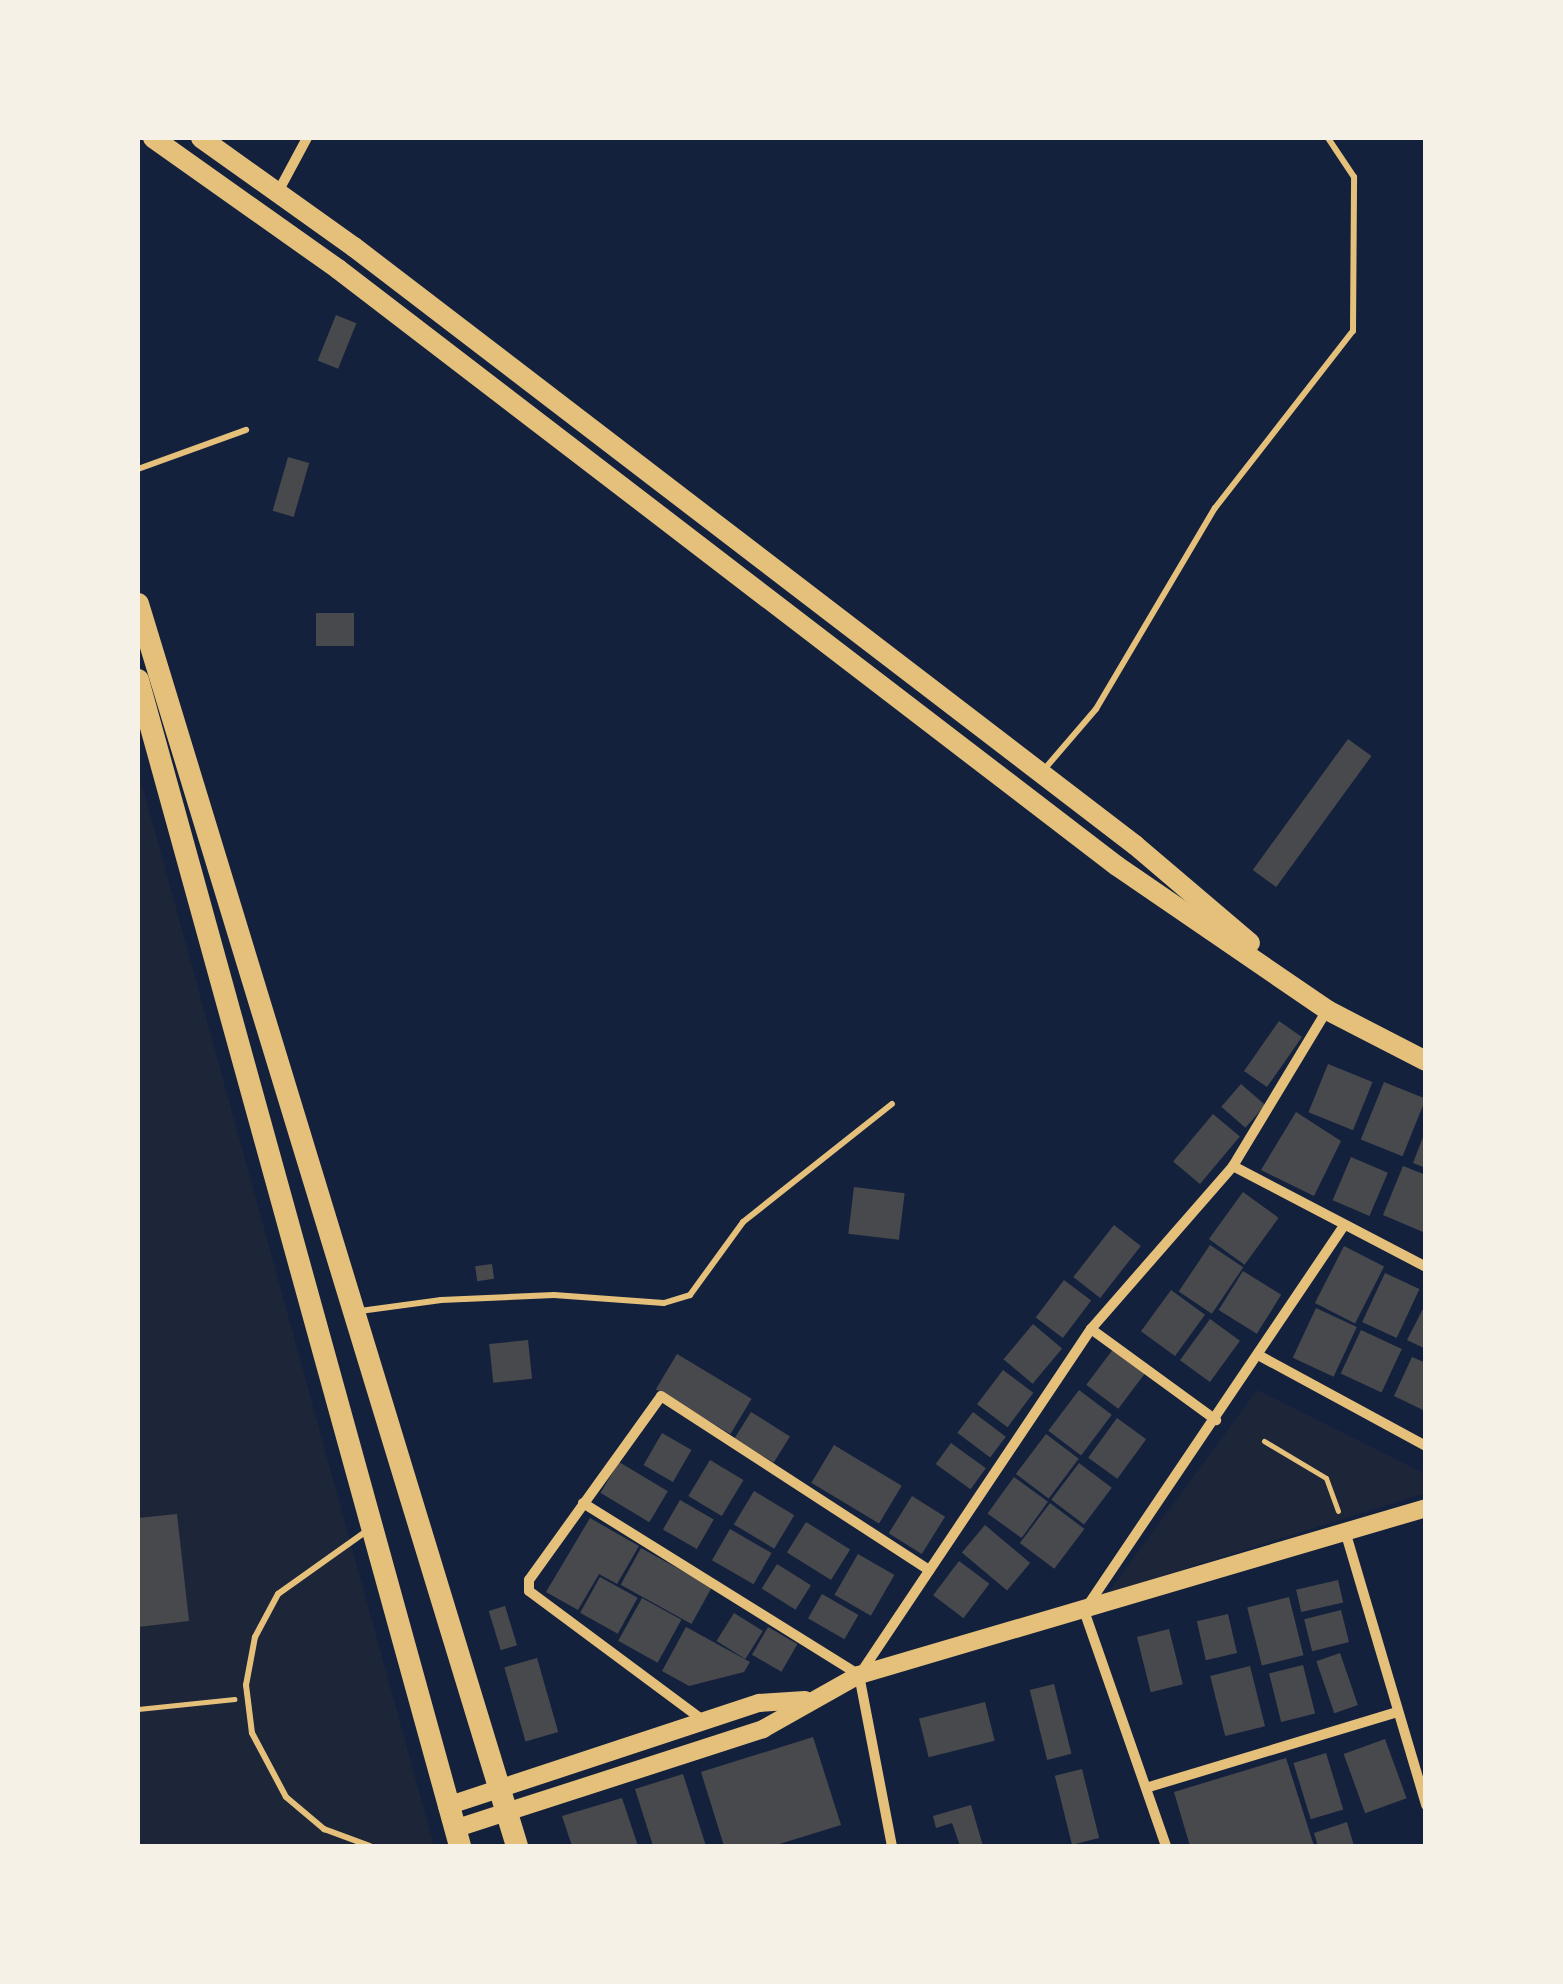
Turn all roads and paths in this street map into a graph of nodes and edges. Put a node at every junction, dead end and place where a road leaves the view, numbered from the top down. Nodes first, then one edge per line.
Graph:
1 (153, 138) edge
2 (307, 138) edge
3 (1328, 138) edge
4 (204, 139) edge
5 (189, 163) junction
6 (278, 192) junction
7 (246, 430) dead end
8 (138, 468) edge
9 (138, 604) edge
10 (138, 680) edge
11 (1041, 773) junction
12 (1327, 1010) junction
13 (1426, 1061) edge
14 (892, 1104) dead end
15 (1232, 1166) junction
16 (1342, 1228) junction
17 (1426, 1267) edge
18 (353, 1312) junction
19 (1091, 1328) junction
20 (1260, 1356) junction
21 (1216, 1420) junction
22 (1264, 1441) dead end
23 (1426, 1446) edge
24 (583, 1503) junction
25 (1426, 1508) edge
26 (369, 1530) junction
27 (1345, 1531) junction
28 (929, 1570) junction
29 (1084, 1611) junction
30 (860, 1675) junction
31 (246, 1698) junction
32 (806, 1700) junction
33 (138, 1709) edge
34 (1396, 1712) junction
35 (704, 1722) junction
36 (1149, 1786) junction
37 (503, 1801) junction
38 (1425, 1801) edge
39 (447, 1806) junction
40 (457, 1838) edge
41 (370, 1846) edge
42 (517, 1846) edge
43 (892, 1846) edge
44 (1166, 1846) edge

1 - 5 main road
2 - 6 street
3 - 11 lane
4 - 5 street
4 - 6 main road
5 - 12 main road
6 - 11 main road
7 - 8 lane
9 - 18 main road
10 - 26 main road
11 - 12 main road
12 - 13 main road
12 - 15 street
14 - 18 lane
15 - 16 street
15 - 19 street
16 - 17 street
16 - 20 street
18 - 37 main road
19 - 21 street
19 - 28 street
20 - 21 street
20 - 23 street
21 - 29 street
22 - 27 path
24 - 28 street
24 - 30 street
24 - 35 street
25 - 27 street
26 - 31 lane
26 - 39 main road
27 - 29 street
27 - 34 street
28 - 30 street
29 - 30 street
29 - 36 street
30 - 32 street
30 - 43 street
31 - 33 path
31 - 41 lane
32 - 35 street
32 - 37 street
34 - 36 street
34 - 38 street
35 - 37 street
36 - 44 street
37 - 39 street
37 - 40 street
37 - 42 main road
39 - 40 main road

